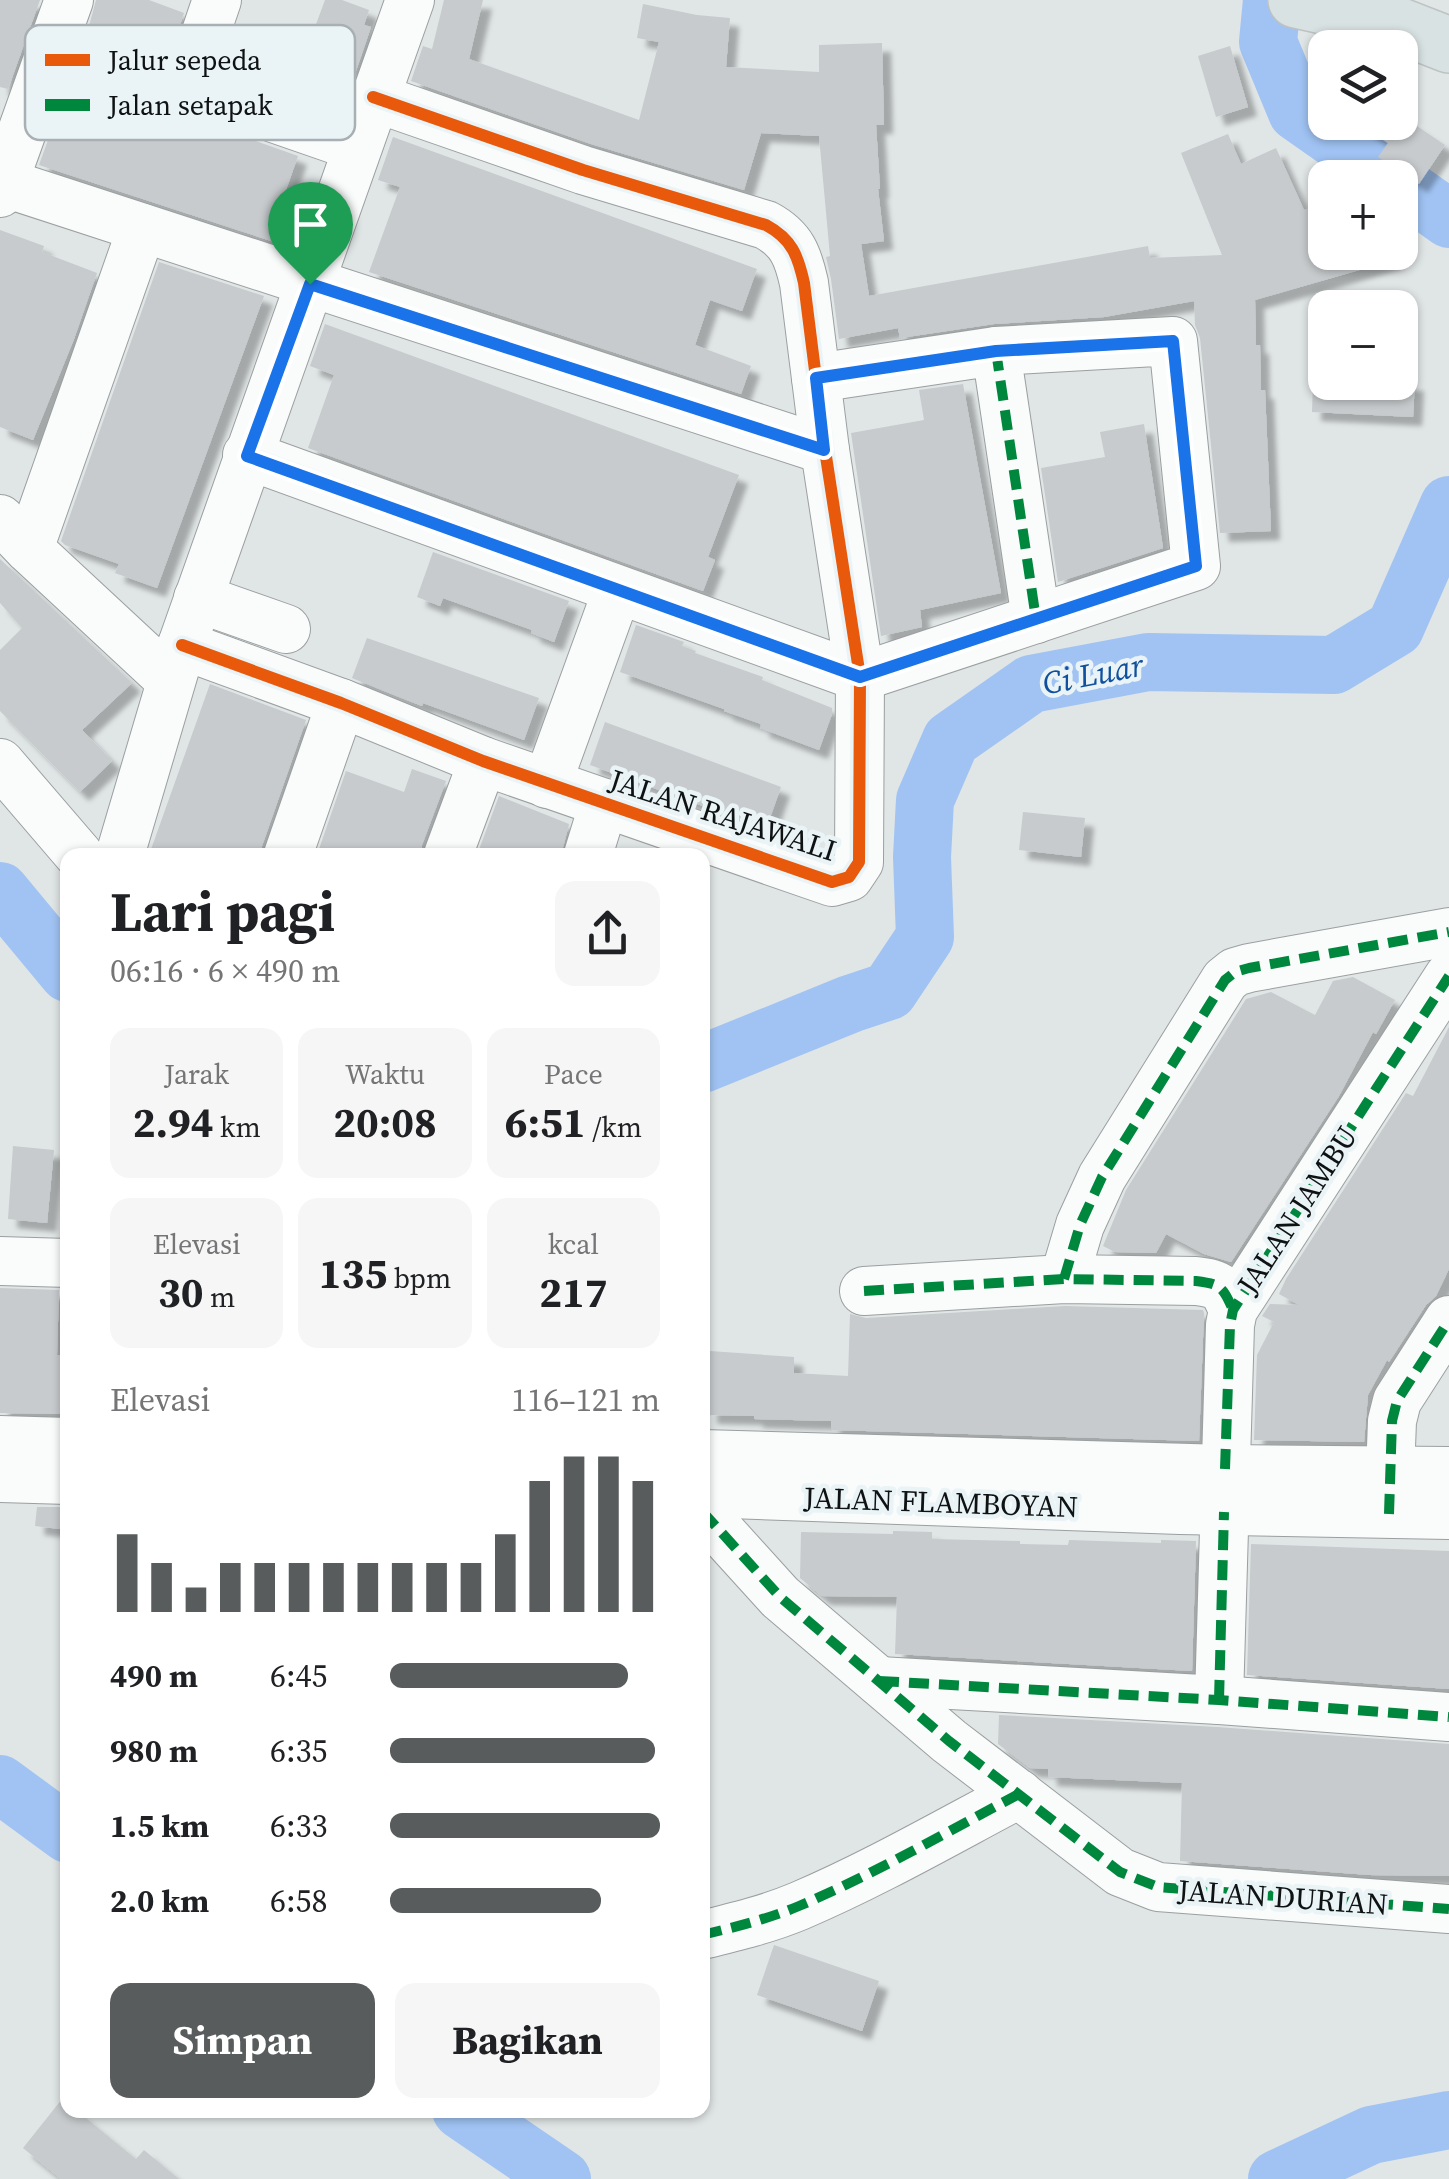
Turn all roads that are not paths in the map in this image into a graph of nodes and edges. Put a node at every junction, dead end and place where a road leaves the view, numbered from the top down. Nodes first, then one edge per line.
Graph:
1 (69, 0) edge
2 (217, 0) edge
3 (410, 0) edge
4 (1306, 2) edge
5 (61, 25) edge
6 (208, 25) edge
7 (1449, 44) edge
8 (374, 97) junction
9 (25, 126) edge
10 (339, 140) edge
11 (357, 146) junction
12 (2, 188) edge
13 (142, 228) junction
14 (310, 284) junction
15 (996, 351) junction
16 (816, 378) junction
17 (824, 450) junction
18 (247, 456) junction
19 (15, 534) edge
20 (617, 591) junction
21 (198, 598) junction
22 (1036, 620) junction
23 (286, 630) dead end
24 (176, 663) junction
25 (860, 677) junction
26 (341, 703) junction
27 (483, 761) junction
28 (0, 763) edge
29 (547, 784) junction
30 (604, 804) junction
31 (73, 848) edge
32 (122, 848) edge
33 (290, 848) edge
34 (451, 848) edge
35 (590, 848) edge
36 (1449, 932) edge
37 (1449, 976) edge
38 (0, 1261) edge
39 (60, 1263) edge
40 (1064, 1279) junction
41 (864, 1291) dead end
42 (1232, 1310) junction
43 (1449, 1320) edge
44 (0, 1440) edge
45 (60, 1442) edge
46 (710, 1455) edge
47 (1449, 1471) edge
48 (0, 1478) edge
49 (60, 1480) edge
50 (1203, 1490) junction
51 (1390, 1492) junction
52 (710, 1493) edge
53 (1449, 1515) edge
54 (710, 1519) edge
55 (879, 1681) junction
56 (1219, 1700) junction
57 (1449, 1717) edge
58 (1019, 1794) junction
59 (1449, 1909) edge
60 (710, 1933) edge

1 - 5 street
2 - 6 street
3 - 8 street
4 - 7 main road
8 - 11 street
8 - 16 street, JALAN RAJAWALI
9 - 12 street
10 - 11 street
11 - 14 street
12 - 13 street
13 - 14 street
13 - 19 street
14 - 17 street
14 - 18 street
15 - 16 street
15 - 22 street
15 - 22 street
16 - 17 street, JALAN RAJAWALI
17 - 25 street, JALAN RAJAWALI
18 - 20 street
18 - 21 street
19 - 24 street
20 - 25 street
20 - 29 street
21 - 23 street
21 - 24 street
22 - 25 street
24 - 26 street, JALAN RAJAWALI
24 - 32 street
25 - 30 street, JALAN RAJAWALI
26 - 27 street, JALAN RAJAWALI
26 - 33 street
27 - 29 street, JALAN RAJAWALI
27 - 34 street
28 - 31 street
29 - 30 street, JALAN RAJAWALI
30 - 35 street
36 - 40 street
37 - 42 street, JALAN JAMBU
38 - 39 street
40 - 41 street
40 - 42 street
42 - 50 street, JALAN JAMBU
43 - 51 street
44 - 45 street
46 - 50 street
47 - 51 street
48 - 49 street
50 - 51 street
50 - 52 street, JALAN FLAMBOYAN
50 - 56 street, JALAN JAMBU
51 - 53 street
54 - 55 street, JALAN DURIAN
55 - 56 street
55 - 58 street, JALAN DURIAN
56 - 57 street
58 - 59 street, JALAN DURIAN
58 - 60 street

